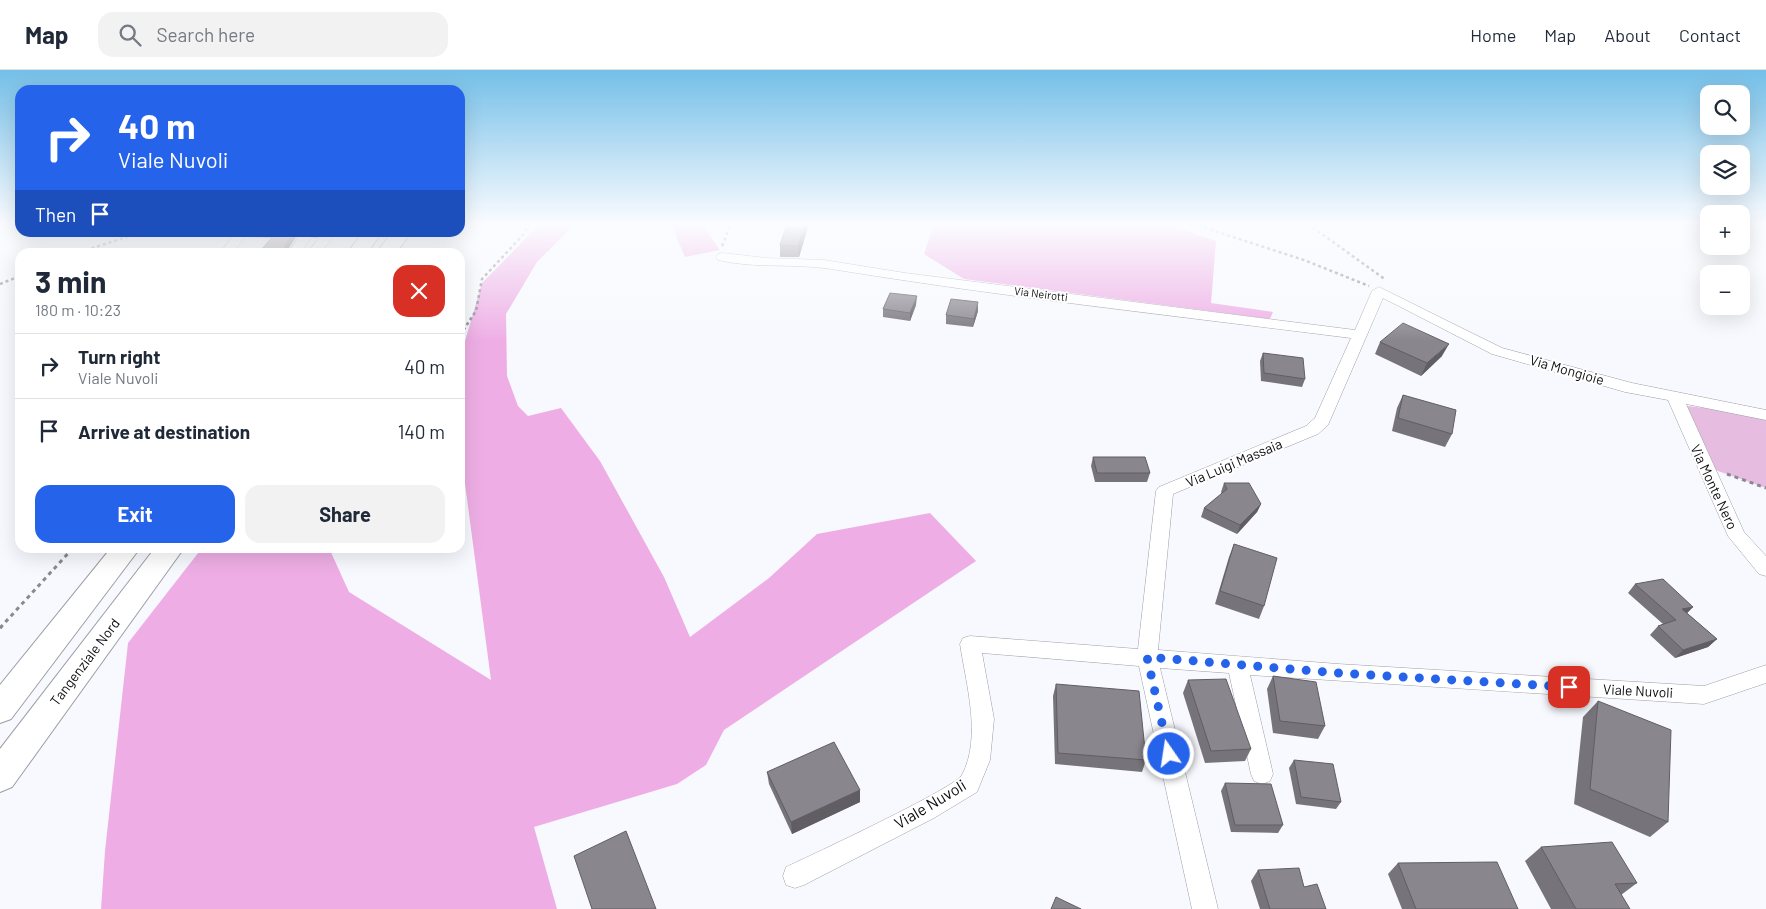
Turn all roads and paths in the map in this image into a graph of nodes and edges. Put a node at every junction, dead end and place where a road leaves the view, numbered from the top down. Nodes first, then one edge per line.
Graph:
1 (497, 263) edge
2 (799, 263) edge
3 (1312, 263) edge
4 (1363, 263) edge
5 (15, 278) edge
6 (0, 284) edge
7 (1379, 290) junction
8 (1396, 299) junction
9 (465, 328) edge
10 (1358, 336) junction
11 (1675, 398) junction
12 (1766, 415) edge
13 (1704, 466) junction
14 (1766, 488) edge
15 (68, 553) edge
16 (122, 553) edge
17 (166, 553) edge
18 (1766, 569) edge
19 (0, 628) edge
20 (1147, 657) junction
21 (1237, 664) junction
22 (1766, 674) edge
23 (0, 709) edge
24 (1262, 774) dead end
25 (0, 776) edge
26 (795, 876) dead end
27 (1205, 909) edge

1 - 9 path
2 - 10 street, Via Neirotti
3 - 7 path
4 - 8 path
5 - 6 path
7 - 8 street, Via Mongioie
7 - 10 street, Via Luigi Massaia
8 - 11 street, Via Mongioie
10 - 20 street, Via Luigi Massaia
11 - 12 street, Via Mongioie
11 - 13 street, Via Monte Nero
13 - 14 path
13 - 18 street, Via Monte Nero
15 - 19 path
16 - 23 highway
17 - 25 highway, Tangenziale Nord
20 - 21 street, Viale Nuvoli
20 - 26 street, Viale Nuvoli
20 - 27 street
21 - 22 street, Viale Nuvoli
21 - 24 street

